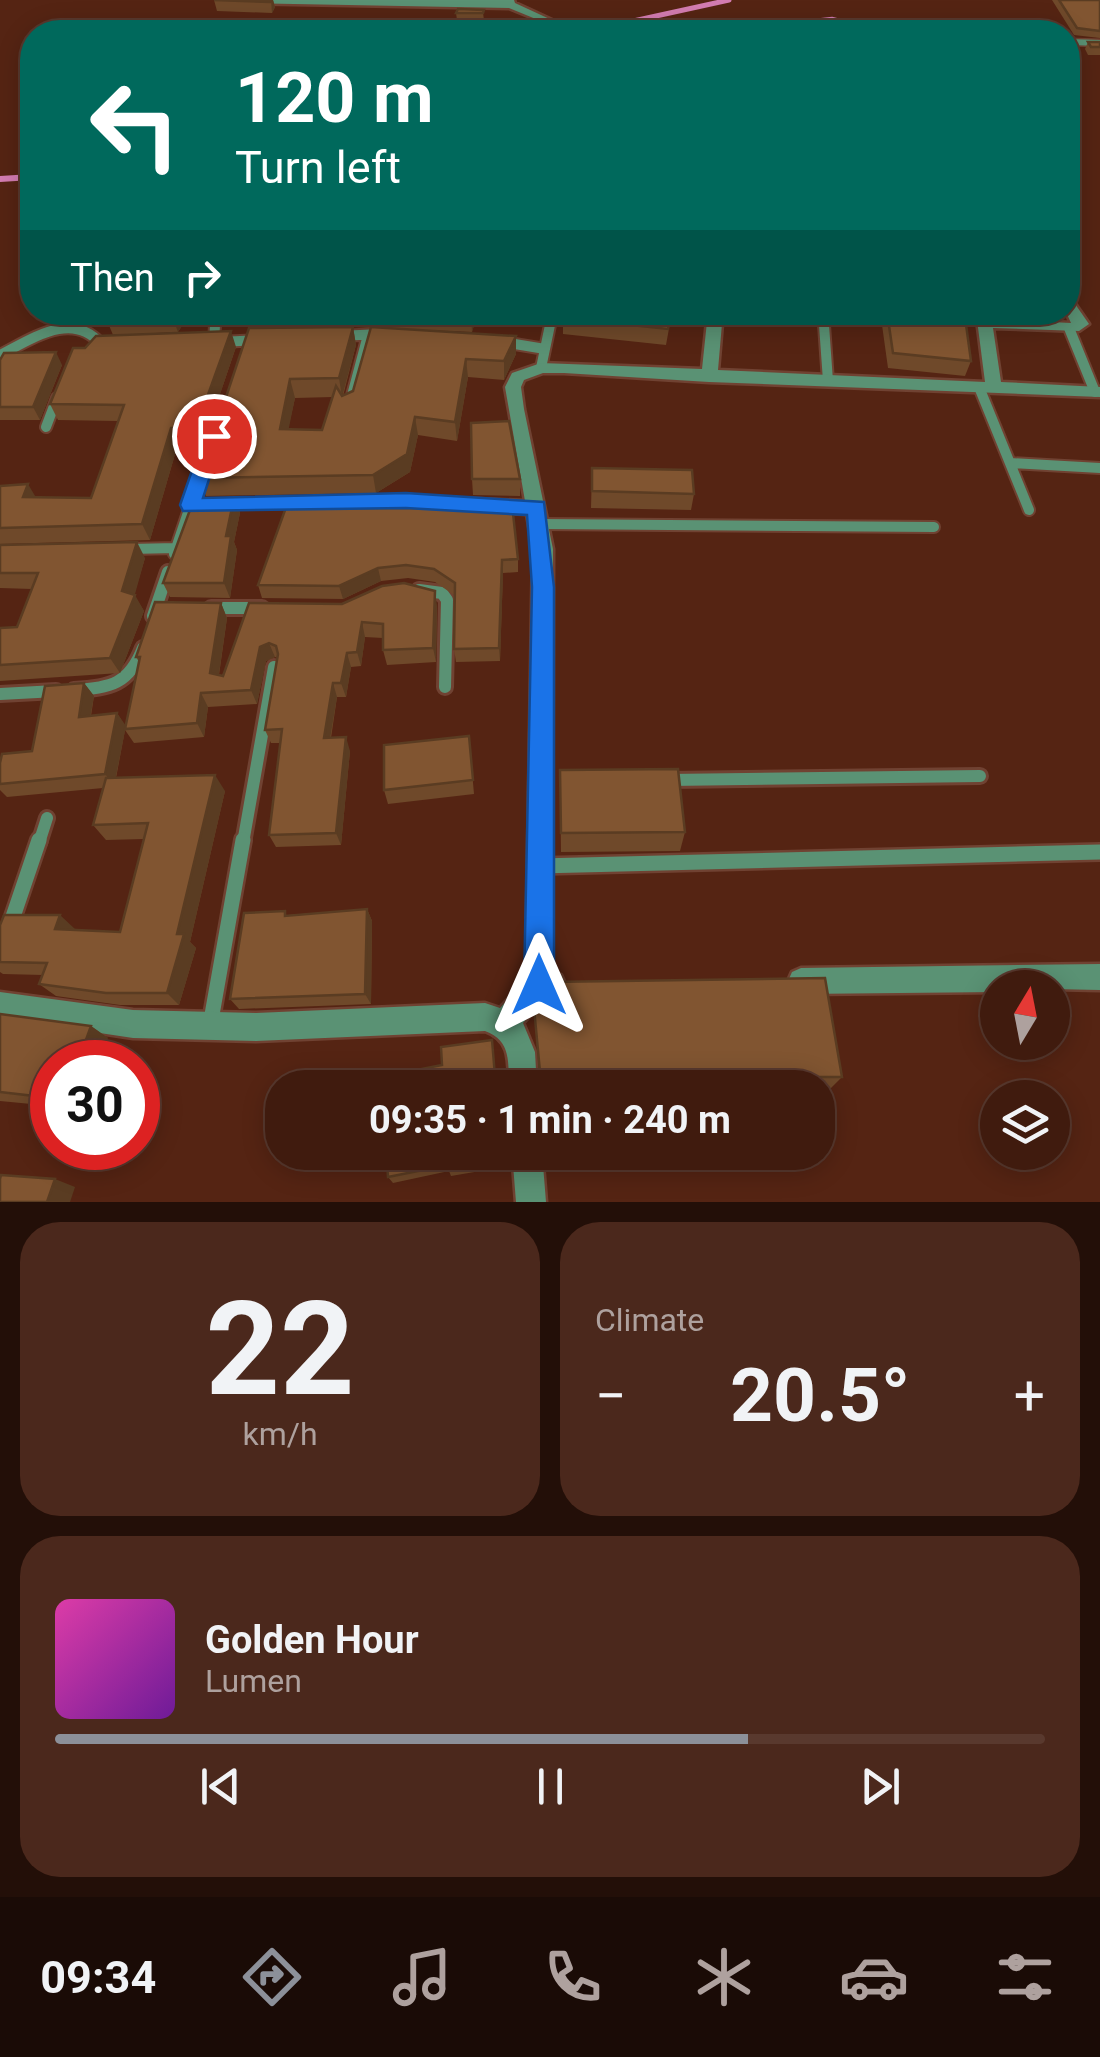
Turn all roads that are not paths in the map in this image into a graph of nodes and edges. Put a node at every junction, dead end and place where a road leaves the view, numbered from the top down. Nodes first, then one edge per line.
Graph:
1 (245, 0) edge
2 (510, 2) edge
3 (407, 4) junction
4 (402, 20) edge
5 (550, 20) edge
6 (215, 325) edge
7 (549, 325) edge
8 (715, 325) edge
9 (824, 325) edge
10 (984, 325) edge
11 (1044, 325) edge
12 (1078, 325) edge
13 (1069, 328) junction
14 (368, 334) junction
15 (396, 334) edge
16 (335, 336) edge
17 (264, 340) edge
18 (246, 341) junction
19 (196, 342) edge
20 (214, 342) junction
21 (500, 342) edge
22 (101, 344) junction
23 (120, 344) edge
24 (86, 347) edge
25 (0, 355) edge
26 (241, 356) edge
27 (543, 358) junction
28 (709, 376) junction
29 (828, 381) junction
30 (986, 388) junction
31 (1098, 392) edge
32 (58, 394) edge
33 (349, 406) edge
34 (46, 427) dead end
35 (208, 453) edge
36 (1010, 463) junction
37 (1100, 468) edge
38 (406, 501) joint
39 (190, 505) junction
40 (1029, 510) dead end
41 (539, 516) junction
42 (934, 527) dead end
43 (176, 548) junction
44 (117, 550) edge
45 (400, 590) edge
46 (156, 607) junction
47 (175, 607) edge
48 (194, 608) edge
49 (270, 608) edge
50 (151, 624) edge
51 (145, 641) edge
52 (274, 666) edge
53 (445, 687) dead end
54 (0, 694) edge
55 (980, 776) dead end
56 (654, 780) edge
57 (47, 818) dead end
58 (1100, 852) edge
59 (539, 866) junction
60 (0, 955) edge
61 (1100, 977) edge
62 (776, 981) edge
63 (576, 984) edge
64 (539, 985) junction
65 (0, 1004) edge
66 (506, 1022) junction
67 (210, 1026) junction
68 (522, 1070) edge
69 (529, 1170) edge
70 (531, 1202) edge

1 - 3 street
2 - 3 street
2 - 5 street
3 - 4 street
6 - 20 lane
7 - 27 lane
8 - 28 street
9 - 29 lane
10 - 30 street
11 - 13 street
12 - 13 street
13 - 31 lane
14 - 15 lane
14 - 16 lane
14 - 33 lane
17 - 18 lane
18 - 20 lane
18 - 26 lane
19 - 20 lane
21 - 27 lane
22 - 23 lane
22 - 24 lane
22 - 25 lane
27 - 28 street
27 - 41 street
28 - 29 street
29 - 30 street
30 - 31 street
30 - 36 lane
32 - 34 lane
35 - 39 lane
36 - 37 lane
36 - 40 lane
38 - 39 lane
38 - 41 street
39 - 43 lane
41 - 42 lane
41 - 59 street
43 - 44 lane
43 - 46 lane
45 - 53 lane
46 - 47 lane
46 - 50 lane
48 - 49 lane
51 - 54 lane
52 - 67 lane
55 - 56 lane
57 - 60 lane
58 - 59 lane
59 - 64 street
61 - 62 street
63 - 64 street
64 - 66 street
65 - 67 street
66 - 67 street
66 - 68 street
69 - 70 street

